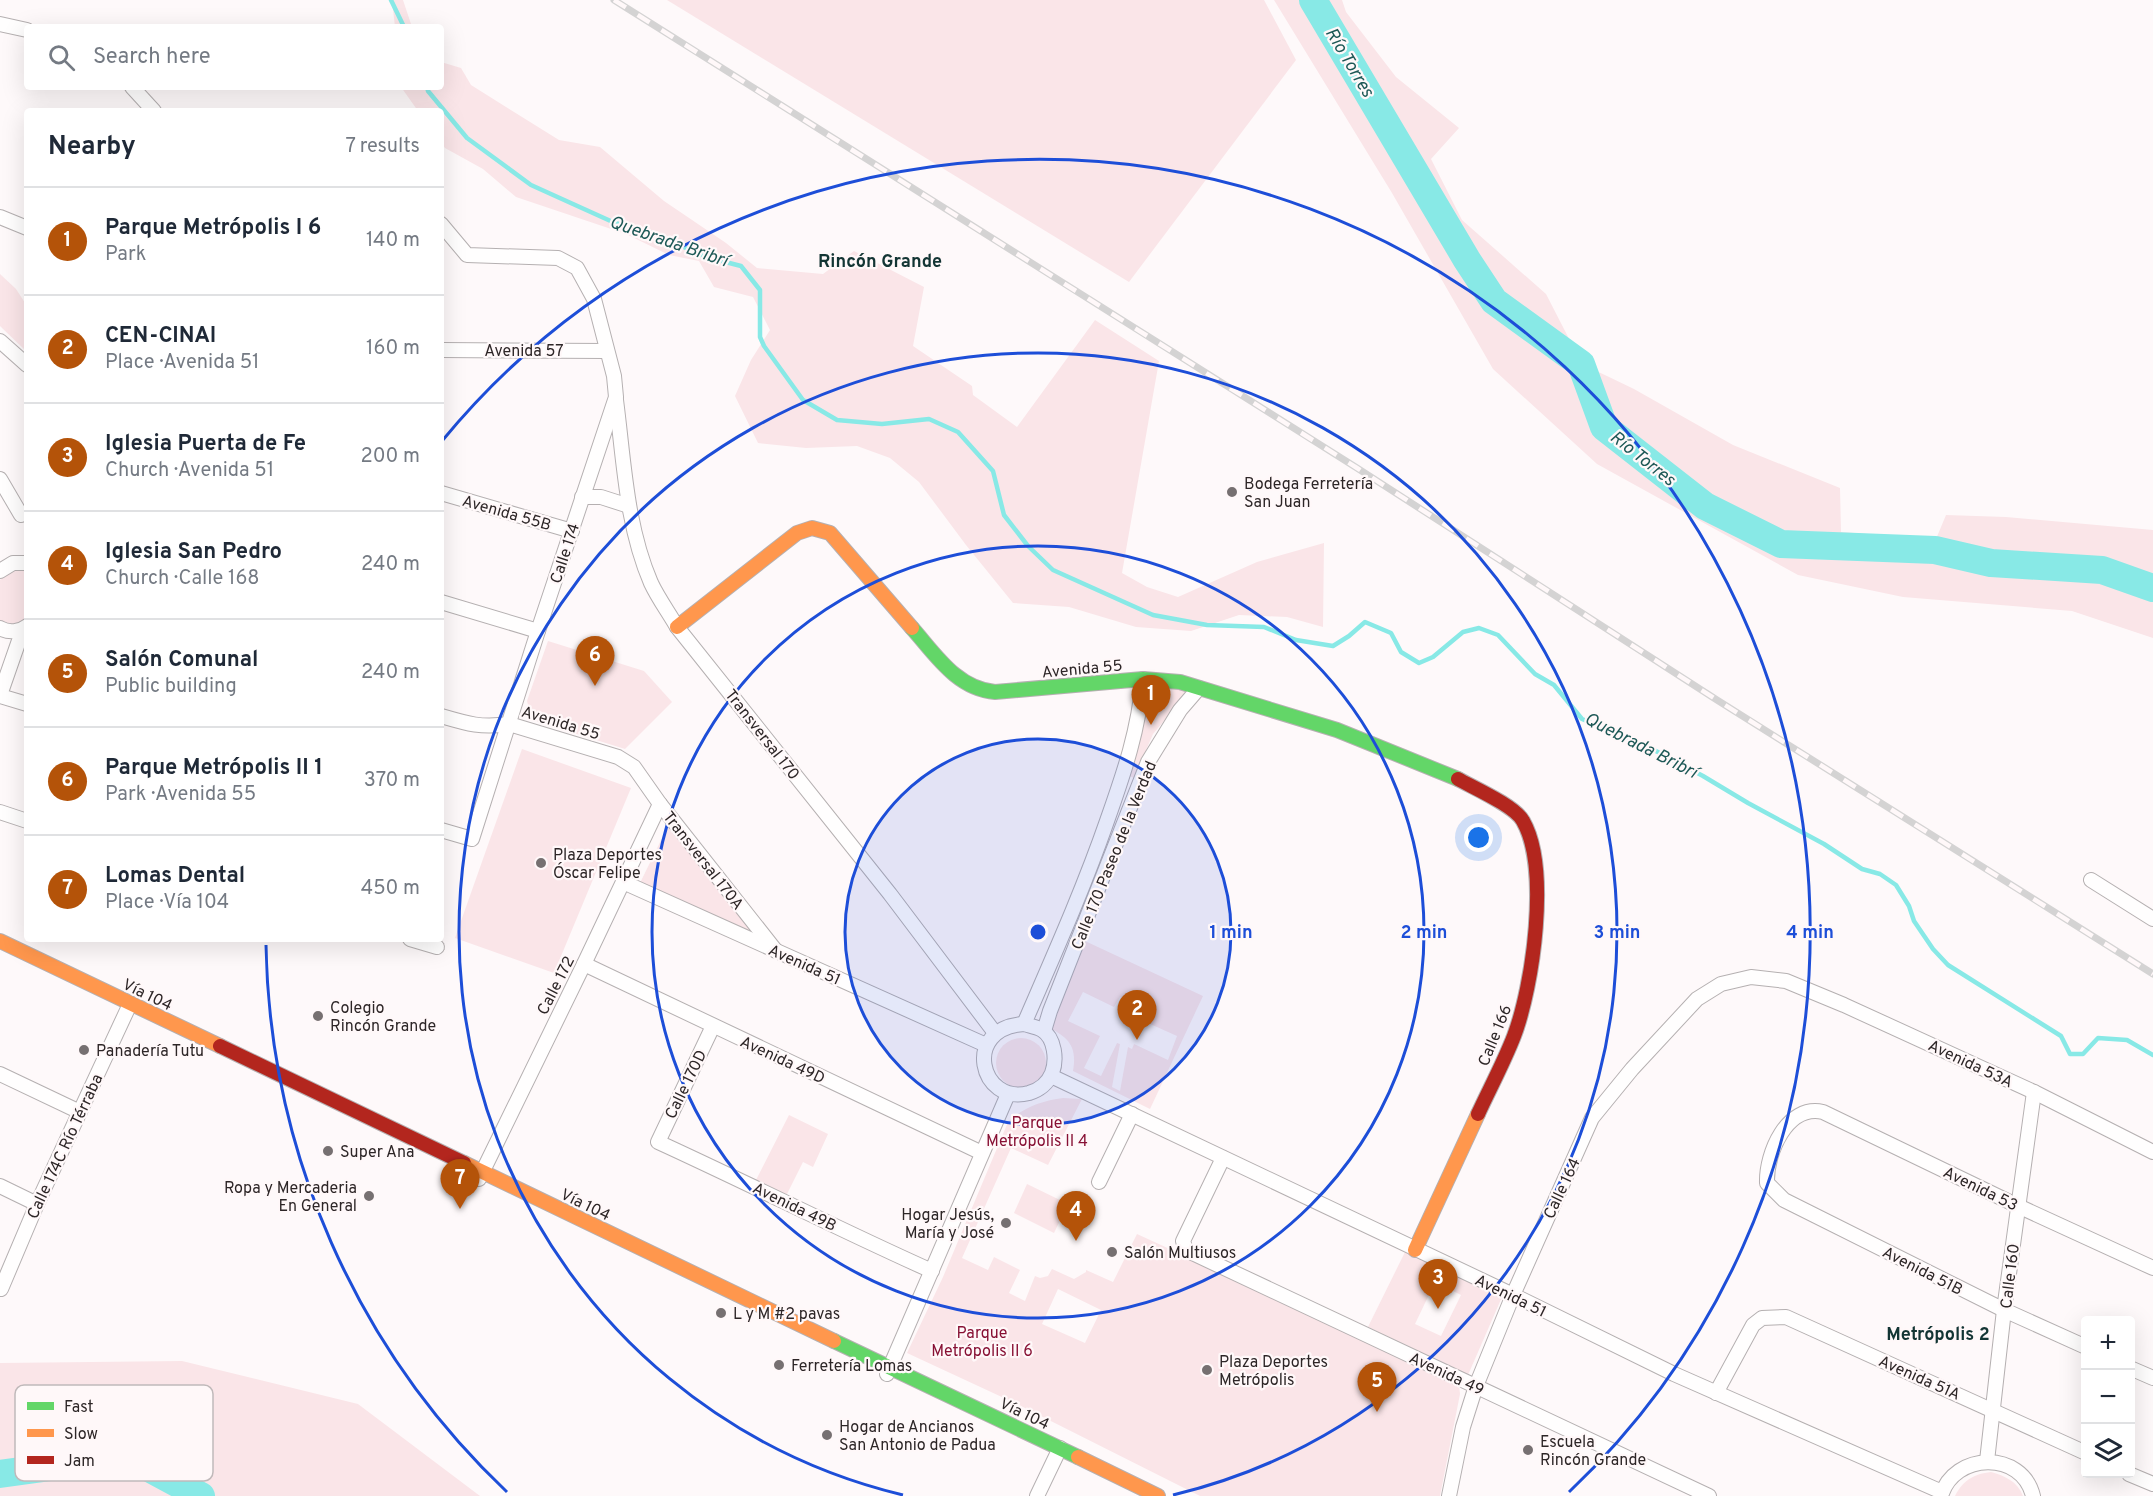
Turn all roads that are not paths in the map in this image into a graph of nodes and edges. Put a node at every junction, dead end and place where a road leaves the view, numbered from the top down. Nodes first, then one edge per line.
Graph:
1 (0, 24) edge
2 (24, 29) edge
3 (135, 90) edge
4 (151, 108) edge
5 (0, 217) edge
6 (24, 227) edge
7 (444, 228) edge
8 (0, 340) edge
9 (444, 350) edge
10 (607, 351) junction
11 (24, 362) edge
12 (616, 397) junction
13 (0, 478) edge
14 (444, 494) edge
15 (582, 497) junction
16 (629, 506) junction
17 (21, 515) dead end
18 (572, 531) junction
19 (24, 563) edge
20 (0, 571) edge
21 (444, 603) edge
22 (677, 627) junction
23 (24, 628) edge
24 (24, 631) edge
25 (538, 631) junction
26 (1, 633) edge
27 (1143, 679) junction
28 (1199, 688) junction
29 (0, 696) edge
30 (24, 703) edge
31 (444, 717) edge
32 (509, 724) junction
33 (634, 767) joint
34 (660, 804) junction
35 (0, 812) edge
36 (1522, 819) joint
37 (24, 820) edge
38 (444, 831) edge
39 (2091, 880) dead end
40 (623, 882) junction
41 (2153, 919) edge
42 (0, 941) edge
43 (420, 942) edge
44 (437, 947) dead end
45 (0, 950) edge
46 (776, 951) junction
47 (584, 964) junction
48 (1786, 981) joint
49 (128, 1007) junction
50 (1024, 1024) junction
51 (713, 1026) junction
52 (1044, 1031) junction
53 (995, 1033) junction
54 (986, 1045) junction
55 (0, 1074) edge
56 (1051, 1076) junction
57 (2034, 1092) junction
58 (1008, 1094) junction
59 (80, 1112) junction
60 (1132, 1114) junction
61 (658, 1142) joint
62 (2153, 1152) edge
63 (982, 1153) junction
64 (1222, 1158) junction
65 (481, 1176) junction
66 (1099, 1182) dead end
67 (1767, 1182) joint
68 (0, 1186) edge
69 (38, 1204) junction
70 (2018, 1206) junction
71 (1415, 1250) junction
72 (2153, 1268) edge
73 (932, 1271) junction
74 (1, 1288) edge
75 (1513, 1295) junction
76 (2004, 1310) junction
77 (2081, 1345) edge
78 (2135, 1370) edge
79 (888, 1371) junction
80 (2153, 1378) edge
81 (1476, 1386) junction
82 (1716, 1393) junction
83 (1993, 1410) junction
84 (2081, 1451) edge
85 (1058, 1452) junction
86 (1988, 1461) junction
87 (2135, 1476) edge
88 (2153, 1485) edge
89 (1941, 1494) edge
90 (1037, 1496) edge
91 (1140, 1496) edge
92 (1158, 1496) edge
93 (1449, 1496) edge
94 (1709, 1496) edge
95 (2033, 1496) edge

1 - 2 street
3 - 4 street
5 - 6 street
7 - 10 street, Calle 174
8 - 11 street
9 - 10 street, Avenida 57
10 - 12 street, Calle 174
12 - 15 street, Calle 174
12 - 16 street, Transversal 170
13 - 17 street
14 - 18 street, Avenida 55B
15 - 16 street
15 - 18 street, Calle 174
16 - 22 street, Transversal 170
18 - 25 street, Calle 174
19 - 20 street
21 - 25 street
22 - 27 main road, Avenida 55
22 - 53 street, Transversal 170
23 - 26 street
24 - 29 street
25 - 32 street, Calle 174
27 - 28 main road, Avenida 55
27 - 50 street, Calle 170 Paseo de la Verdad
28 - 36 main road, Avenida 55
28 - 52 street, Calle 170 Paseo de la Verdad
29 - 30 street
31 - 32 street, Avenida 55
32 - 33 street, Avenida 55
32 - 38 street, Calle 174
33 - 34 street, Transversal 170A
34 - 40 street, Calle 172
34 - 46 street, Transversal 170A
35 - 37 street
36 - 71 main road, Calle 166
39 - 41 street
40 - 46 street, Avenida 51
40 - 47 street, Calle 172
42 - 49 main road, Vía 104
43 - 44 street
45 - 49 main road, Vía 104
46 - 54 street, Avenida 51
47 - 51 street, Avenida 49D
47 - 65 street, Calle 172
48 - 57 street, Avenida 53A
48 - 75 street, Calle 164
49 - 59 street, Calle 174C Río Térraba
49 - 65 main road, Vía 104
50 - 52 street
50 - 53 street
51 - 61 street, Calle 170D
51 - 63 street, Avenida 49D
52 - 56 street
53 - 54 street
54 - 58 street
55 - 59 street
56 - 58 street
56 - 60 street, Avenida 51
57 - 62 street, Avenida 53A
57 - 70 street, Calle 160
58 - 63 street
59 - 69 street, Calle 174C Río Térraba
60 - 64 street, Avenida 51
60 - 66 street
61 - 73 street, Avenida 49B
63 - 73 street
64 - 71 street, Avenida 51
64 - 81 street, Avenida 49
65 - 79 main road, Vía 104
67 - 70 street, Avenida 53
67 - 76 street, Avenida 51B
68 - 69 street
69 - 74 street, Calle 174C Río Térraba
70 - 72 street, Avenida 53
70 - 76 street, Calle 160
71 - 75 street, Avenida 51
73 - 79 street
75 - 81 street, Calle 164
75 - 82 street, Avenida 51
76 - 77 street, Avenida 51B
76 - 83 street, Calle 160
78 - 80 street
79 - 85 main road, Vía 104
81 - 93 street, Calle 164
81 - 94 street, Avenida 49
82 - 83 street, Avenida 51A
82 - 89 street, Avenida 51
83 - 84 street, Avenida 51A
83 - 86 street, Calle 160
85 - 90 street
85 - 91 main road, Vía 104
85 - 92 main road, Vía 104
86 - 89 street
86 - 95 street
87 - 88 street

